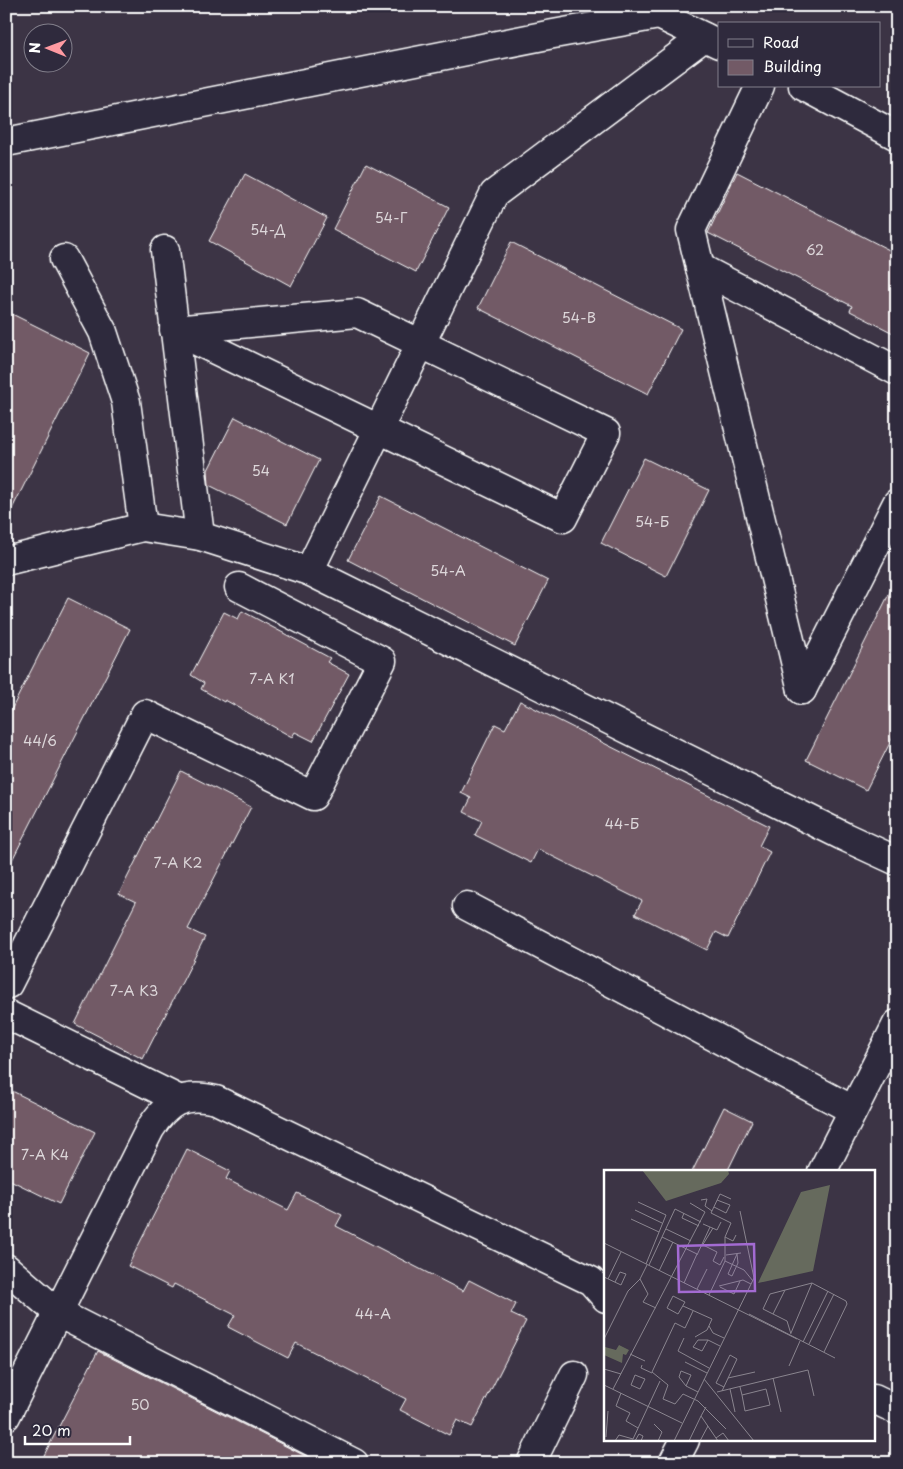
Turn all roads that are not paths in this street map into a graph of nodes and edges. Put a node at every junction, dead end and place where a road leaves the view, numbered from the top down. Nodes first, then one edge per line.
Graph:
1 (712, 41) edge
2 (759, 88) edge
3 (807, 88) edge
4 (897, 136) edge
5 (6, 142) edge
6 (165, 250) dead end
7 (64, 259) dead end
8 (700, 268) junction
9 (174, 330) junction
10 (421, 344) junction
11 (897, 371) edge
12 (379, 428) junction
13 (897, 503) edge
14 (143, 527) junction
15 (200, 536) junction
16 (6, 561) edge
17 (309, 571) junction
18 (239, 587) dead end
19 (897, 861) edge
20 (467, 906) dead end
21 (7, 982) edge
22 (6, 1014) edge
23 (897, 1024) edge
24 (33, 1027) junction
25 (180, 1100) junction
26 (852, 1110) junction
27 (823, 1170) edge
28 (6, 1268) edge
29 (604, 1296) edge
30 (58, 1313) junction
31 (574, 1375) dead end
32 (876, 1399) edge
33 (897, 1410) edge
34 (6, 1416) edge
35 (684, 1442) edge
36 (354, 1463) edge
37 (531, 1463) edge
38 (673, 1463) edge

1 - 5 street
1 - 10 street
2 - 8 street
3 - 4 street
6 - 9 street
7 - 14 street
8 - 11 street
8 - 13 street
9 - 10 street
9 - 12 street
9 - 15 street
10 - 12 street
10 - 12 street
12 - 17 street
14 - 15 street
14 - 16 street
15 - 17 street
17 - 19 street
18 - 21 street
20 - 26 street
21 - 24 street
22 - 24 street
23 - 26 street
24 - 25 street
25 - 29 street
25 - 30 street
26 - 27 street
28 - 30 street
30 - 34 street
30 - 36 street
31 - 37 street
32 - 33 street
35 - 38 street

